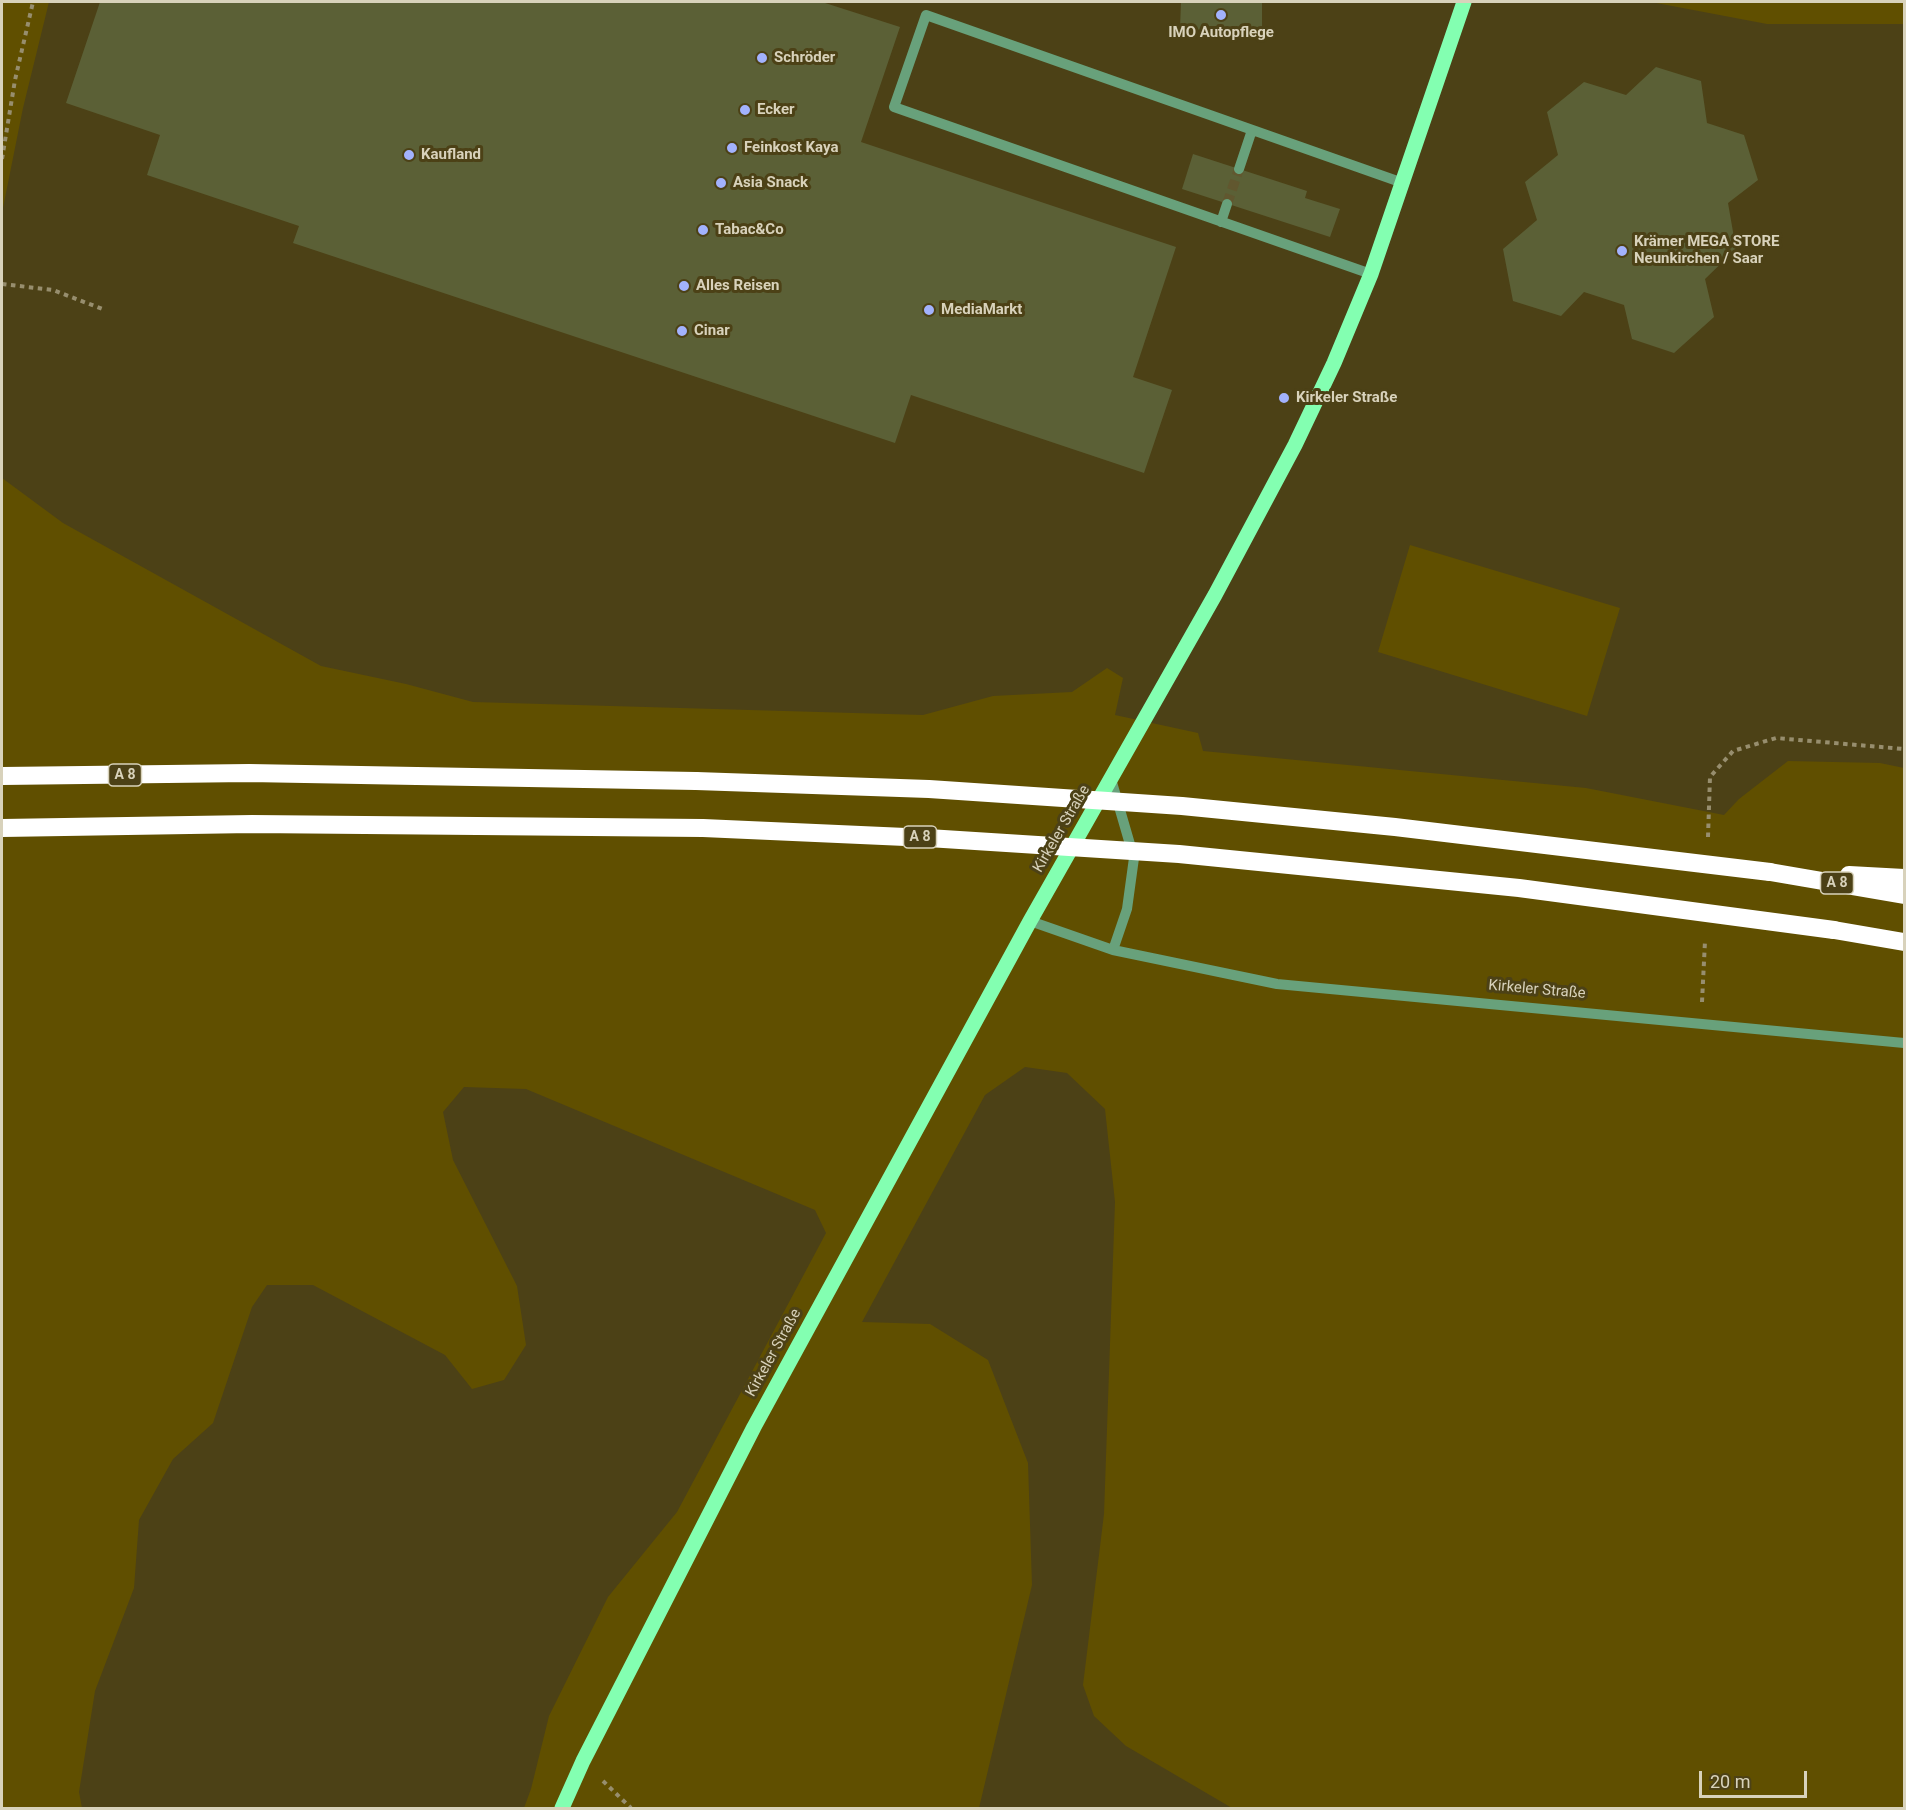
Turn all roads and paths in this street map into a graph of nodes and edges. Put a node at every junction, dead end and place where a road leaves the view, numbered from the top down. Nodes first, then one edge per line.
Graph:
1 (33, 2) edge
2 (1464, 2) edge
3 (1252, 130) junction
4 (2, 159) edge
5 (1239, 169) tunnel mouth
6 (1403, 183) junction
7 (1227, 204) tunnel mouth
8 (1221, 222) junction
9 (1371, 274) junction
10 (2, 284) edge
11 (105, 310) dead end
12 (1905, 749) edge
13 (2, 776) edge
14 (1111, 779) junction
15 (2, 828) edge
16 (1708, 848) dead end
17 (1770, 872) junction
18 (1905, 878) edge
19 (1905, 895) edge
20 (1030, 921) junction
21 (1705, 930) dead end
22 (1905, 942) edge
23 (1113, 950) junction
24 (1702, 1024) junction
25 (1905, 1043) edge
26 (583, 1761) junction
27 (562, 1809) edge
28 (631, 1809) edge

1 - 4 path
2 - 6 main road, Kirkeler Straße
3 - 5 lane
3 - 6 lane
3 - 8 lane
6 - 9 main road, Kirkeler Straße
7 - 8 lane
8 - 9 lane
9 - 14 main road, Kirkeler Straße
10 - 11 path
12 - 16 path
13 - 17 highway, A 8, bridge
14 - 20 main road, Kirkeler Straße
14 - 23 lane
15 - 22 highway, A 8, bridge
17 - 18 highway
17 - 19 highway, A 8
20 - 23 lane, Kirkeler Straße
20 - 26 main road, Kirkeler Straße
21 - 24 path
23 - 24 lane, Kirkeler Straße
24 - 25 lane, Kirkeler Straße
26 - 27 main road, Kirkeler Straße
26 - 28 path

